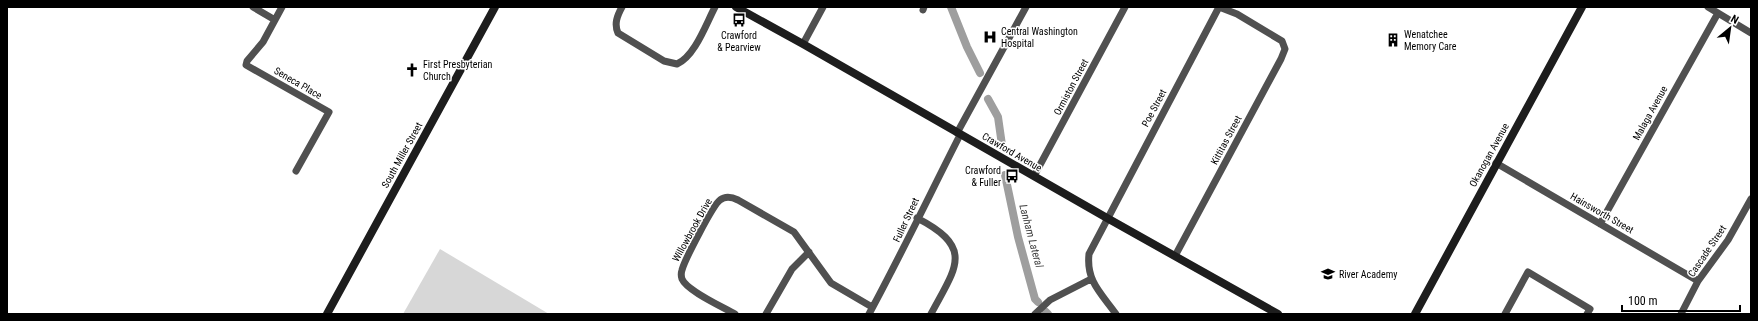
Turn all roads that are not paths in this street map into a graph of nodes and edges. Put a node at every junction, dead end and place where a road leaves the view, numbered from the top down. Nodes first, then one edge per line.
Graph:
1 (252, 7) edge
2 (282, 7) edge
3 (495, 7) edge
4 (622, 7) edge
5 (716, 7) edge
6 (736, 7) edge
7 (823, 7) edge
8 (1026, 7) edge
9 (1125, 7) edge
10 (1219, 7) edge
11 (1241, 7) edge
12 (1582, 7) edge
13 (1708, 7) edge
14 (1718, 13) junction
15 (1237, 14) junction
16 (275, 20) junction
17 (1751, 33) edge
18 (803, 44) junction
19 (959, 134) junction
20 (1496, 163) junction
21 (296, 171) dead end
22 (1034, 176) junction
23 (1751, 199) edge
24 (918, 218) junction
25 (1107, 218) junction
26 (1600, 224) junction
27 (809, 252) junction
28 (1175, 256) junction
29 (1091, 279) junction
30 (1698, 281) junction
31 (872, 307) junction
32 (327, 314) edge
33 (735, 314) edge
34 (766, 314) edge
35 (868, 314) edge
36 (931, 314) edge
37 (1035, 314) edge
38 (1116, 314) edge
39 (1278, 314) edge
40 (1415, 314) edge
41 (1505, 314) edge
42 (1587, 314) edge
43 (1681, 314) edge

1 - 16 street
2 - 16 street
3 - 32 street, South Miller Street
4 - 5 street
6 - 18 street, Crawford Avenue
7 - 18 street
8 - 19 street, Fuller Street
9 - 22 street, Ormiston Street
10 - 15 street
10 - 25 street, Poe Street
11 - 15 street
12 - 20 street, Okanogan Avenue
13 - 14 street
14 - 17 street
14 - 26 street, Malaga Avenue
15 - 28 street, Kittitas Street
16 - 21 street, Seneca Place
18 - 19 street, Crawford Avenue
19 - 22 street, Crawford Avenue
19 - 24 street, Fuller Street
20 - 26 street, Hainsworth Street
20 - 40 street, Okanogan Avenue
22 - 25 street, Crawford Avenue
23 - 30 street, Cascade Street
24 - 31 street, Fuller Street
24 - 36 street
25 - 28 street, Crawford Avenue
25 - 29 street, Poe Street
26 - 30 street, Hainsworth Street
27 - 31 street, Willowbrook Drive
27 - 33 street, Willowbrook Drive
27 - 34 street
28 - 39 street, Crawford Avenue
29 - 37 street
29 - 38 street
30 - 43 street, Cascade Street
31 - 35 street, Fuller Street
41 - 42 street

